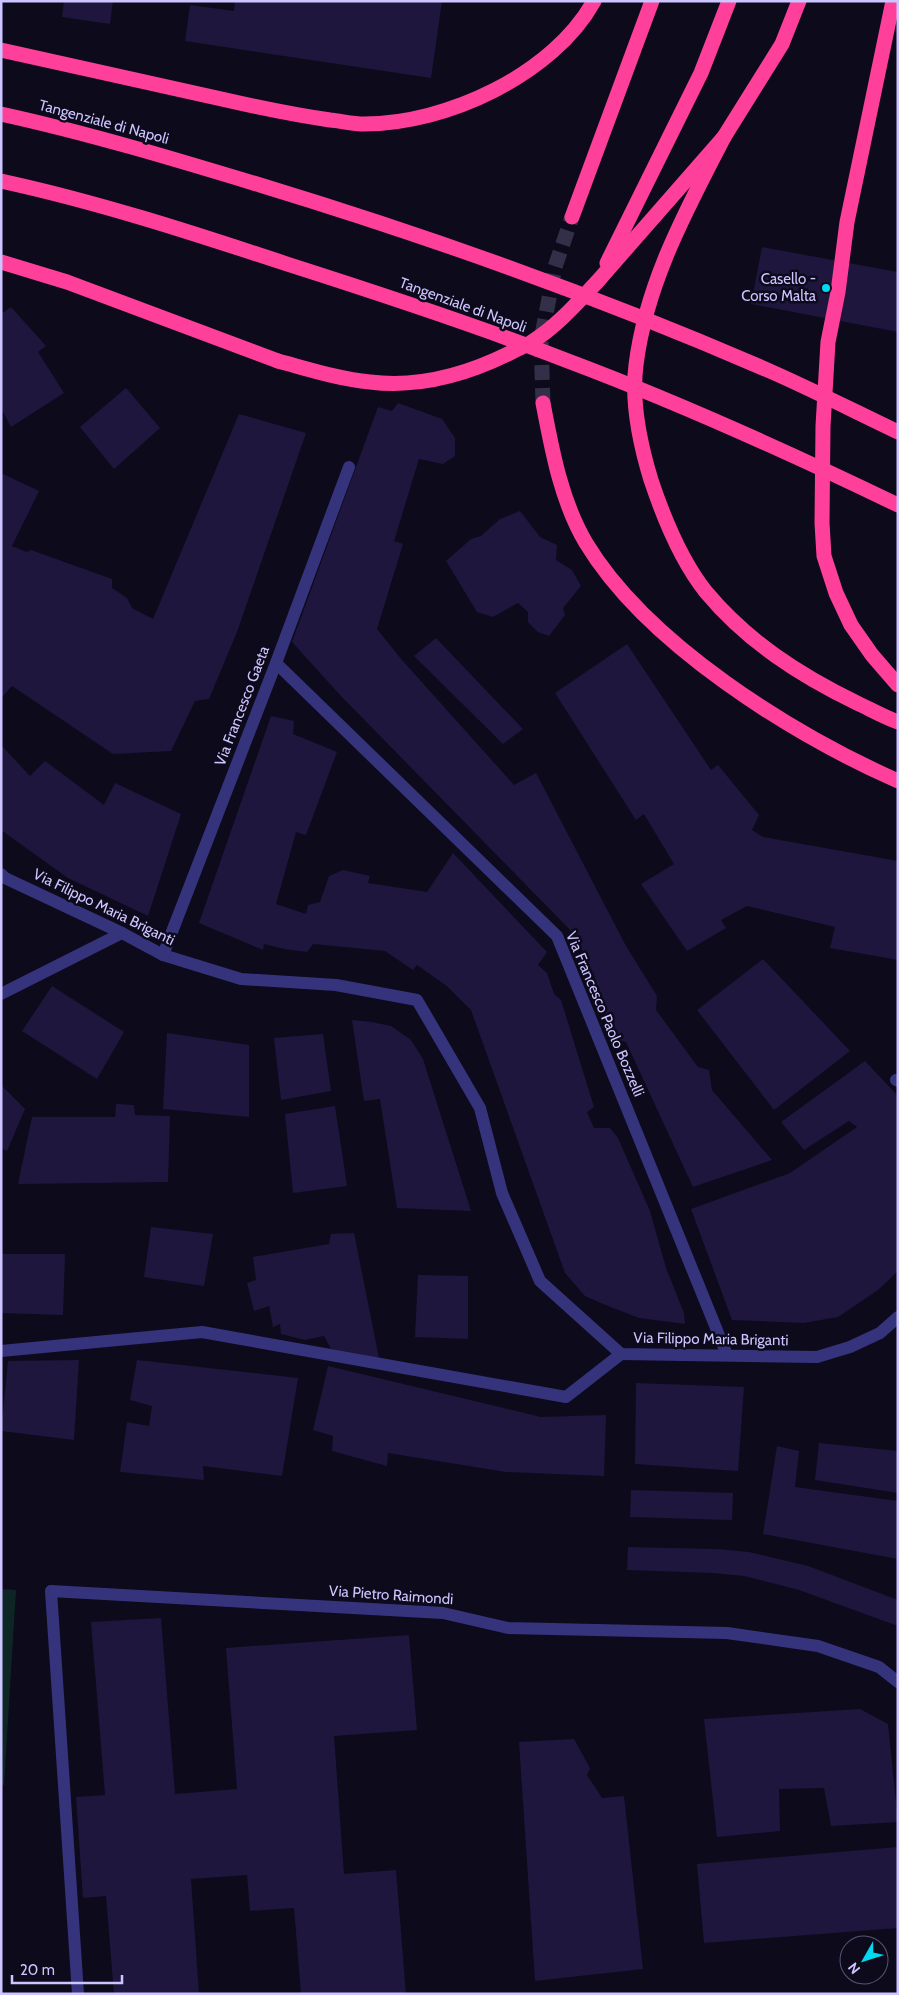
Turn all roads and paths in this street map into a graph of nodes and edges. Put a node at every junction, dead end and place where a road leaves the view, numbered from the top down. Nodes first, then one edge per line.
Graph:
1 (594, 1) edge
2 (652, 1) edge
3 (729, 1) edge
4 (799, 1) edge
5 (892, 1) edge
6 (1, 50) edge
7 (1, 114) edge
8 (724, 137) junction
9 (1, 181) edge
10 (572, 217) tunnel mouth
11 (1, 262) edge
12 (597, 282) junction
13 (543, 403) tunnel mouth
14 (898, 432) edge
15 (349, 467) dead end
16 (898, 505) edge
17 (276, 663) junction
18 (898, 684) edge
19 (898, 722) edge
20 (898, 781) edge
21 (1, 874) edge
22 (122, 933) junction
23 (163, 955) junction
24 (1, 994) edge
25 (898, 1317) edge
26 (1, 1351) edge
27 (621, 1354) junction
28 (727, 1355) junction
29 (898, 1682) edge
30 (78, 1994) edge

1 - 6 highway
2 - 10 highway
3 - 12 highway
4 - 8 highway
5 - 18 highway, bridge
7 - 14 highway, Tangenziale di Napoli, bridge
8 - 12 highway
8 - 19 highway, bridge
9 - 16 highway, Tangenziale di Napoli, bridge
11 - 12 highway, bridge
13 - 20 highway
15 - 17 street, Via Francesco Gaeta
17 - 23 street, Via Francesco Gaeta
17 - 28 street, Via Francesco Paolo Bozzelli
21 - 22 street, Via Filippo Maria Briganti
22 - 23 street, Via Filippo Maria Briganti
22 - 24 street
23 - 27 street, Via Filippo Maria Briganti
25 - 28 street, Via Filippo Maria Briganti
26 - 27 street
27 - 28 street, Via Filippo Maria Briganti
29 - 30 street, Via Pietro Raimondi

